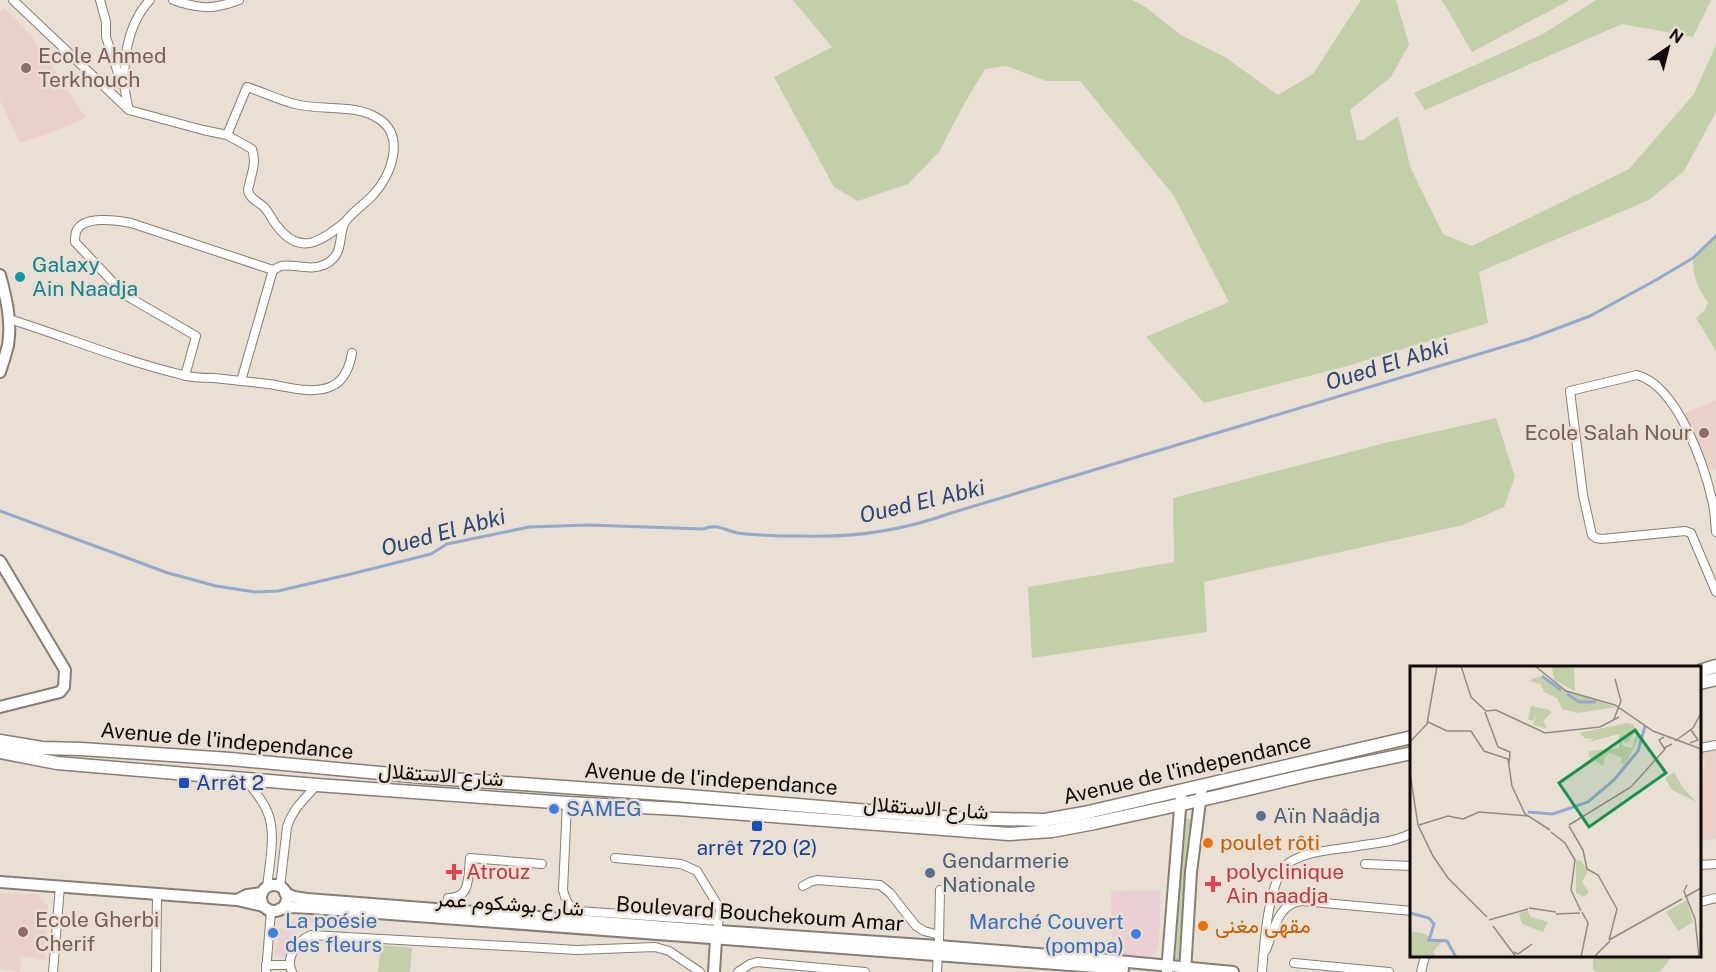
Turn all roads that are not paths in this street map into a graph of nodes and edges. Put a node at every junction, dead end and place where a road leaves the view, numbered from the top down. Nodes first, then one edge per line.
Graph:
1 (13, 0) edge
2 (100, 0) edge
3 (150, 0) edge
4 (173, 0) edge
5 (239, 0) edge
6 (126, 99) junction
7 (129, 110) junction
8 (227, 135) junction
9 (344, 223) junction
10 (273, 270) junction
11 (0, 275) edge
12 (9, 319) junction
13 (352, 353) dead end
14 (0, 372) edge
15 (185, 376) junction
16 (241, 381) junction
17 (1716, 532) edge
18 (0, 561) edge
19 (1716, 592) edge
20 (1716, 666) edge
21 (1701, 671) edge
22 (1716, 679) edge
23 (1701, 683) edge
24 (0, 707) edge
25 (0, 733) edge
26 (1410, 737) edge
27 (0, 741) edge
28 (1716, 745) edge
29 (1701, 748) edge
30 (81, 749) junction
31 (0, 752) edge
32 (1410, 753) edge
33 (245, 779) junction
34 (317, 785) junction
35 (1202, 786) junction
36 (1182, 790) junction
37 (1201, 800) junction
38 (567, 803) junction
39 (1179, 804) junction
40 (1410, 834) edge
41 (615, 858) dead end
42 (542, 864) dead end
43 (1365, 864) dead end
44 (1716, 864) edge
45 (1701, 865) edge
46 (1410, 866) edge
47 (0, 882) edge
48 (60, 886) junction
49 (802, 886) dead end
50 (265, 890) junction
51 (283, 890) junction
52 (940, 890) dead end
53 (157, 894) junction
54 (1716, 898) edge
55 (237, 900) junction
56 (1701, 902) edge
57 (271, 909) junction
58 (1410, 911) edge
59 (446, 914) junction
60 (718, 930) junction
61 (938, 945) junction
62 (1425, 957) edge
63 (1263, 960) junction
64 (1294, 963) dead end
65 (1076, 965) edge
66 (1117, 967) edge
67 (266, 968) edge
68 (290, 968) edge
69 (1168, 970) edge
70 (1185, 970) edge
71 (53, 972) edge
72 (156, 972) edge
73 (700, 972) edge
74 (714, 972) edge
75 (738, 972) edge
76 (865, 972) edge
77 (937, 972) edge
78 (1233, 972) edge
79 (1262, 972) edge
80 (1389, 972) edge
81 (1420, 972) edge

1 - 7 street
2 - 6 street
3 - 6 street
4 - 5 street
6 - 7 street
7 - 8 street
8 - 9 street
8 - 9 street
9 - 10 street
10 - 15 street
10 - 16 street
11 - 12 street
12 - 14 street
12 - 15 street
13 - 16 street
15 - 16 street
17 - 19 street
18 - 24 street
20 - 21 main road
22 - 23 main road
25 - 30 main road
26 - 35 main road, Avenue de l'independance
27 - 30 main road, Avenue de l'independance
28 - 29 street
30 - 36 main road, Avenue de l'independance
31 - 33 main road, شارع الاستقلال
32 - 37 main road, شارع الاستقلال
33 - 34 main road, شارع الاستقلال
33 - 50 street
34 - 38 main road, شارع الاستقلال
34 - 51 street
35 - 36 main road, Avenue de l'independance
35 - 37 street
36 - 39 street
37 - 39 main road, شارع الاستقلال
37 - 70 street
38 - 39 main road, شارع الاستقلال
38 - 60 street
39 - 69 street
40 - 63 street
41 - 60 street
42 - 59 street
43 - 46 street
44 - 45 street
47 - 48 street
48 - 53 street
48 - 71 street
49 - 61 street
50 - 51 street
50 - 55 street
50 - 57 street
51 - 57 street
51 - 59 street
52 - 61 street
53 - 55 street
53 - 72 street
54 - 56 street
55 - 57 street, شارع بوشكوم عمر
57 - 59 street, شارع بوشكوم عمر
57 - 67 street
58 - 63 street
59 - 60 street, شارع بوشكوم عمر
60 - 61 street, شارع بوشكوم عمر
60 - 74 street
61 - 65 street, شارع بوشكوم عمر
61 - 77 street
62 - 81 street
63 - 79 street
64 - 80 street
65 - 66 street, شارع بوشكوم عمر
66 - 69 street, شارع بوشكوم عمر
67 - 68 street
68 - 73 street
69 - 70 street
70 - 78 street
75 - 76 street

